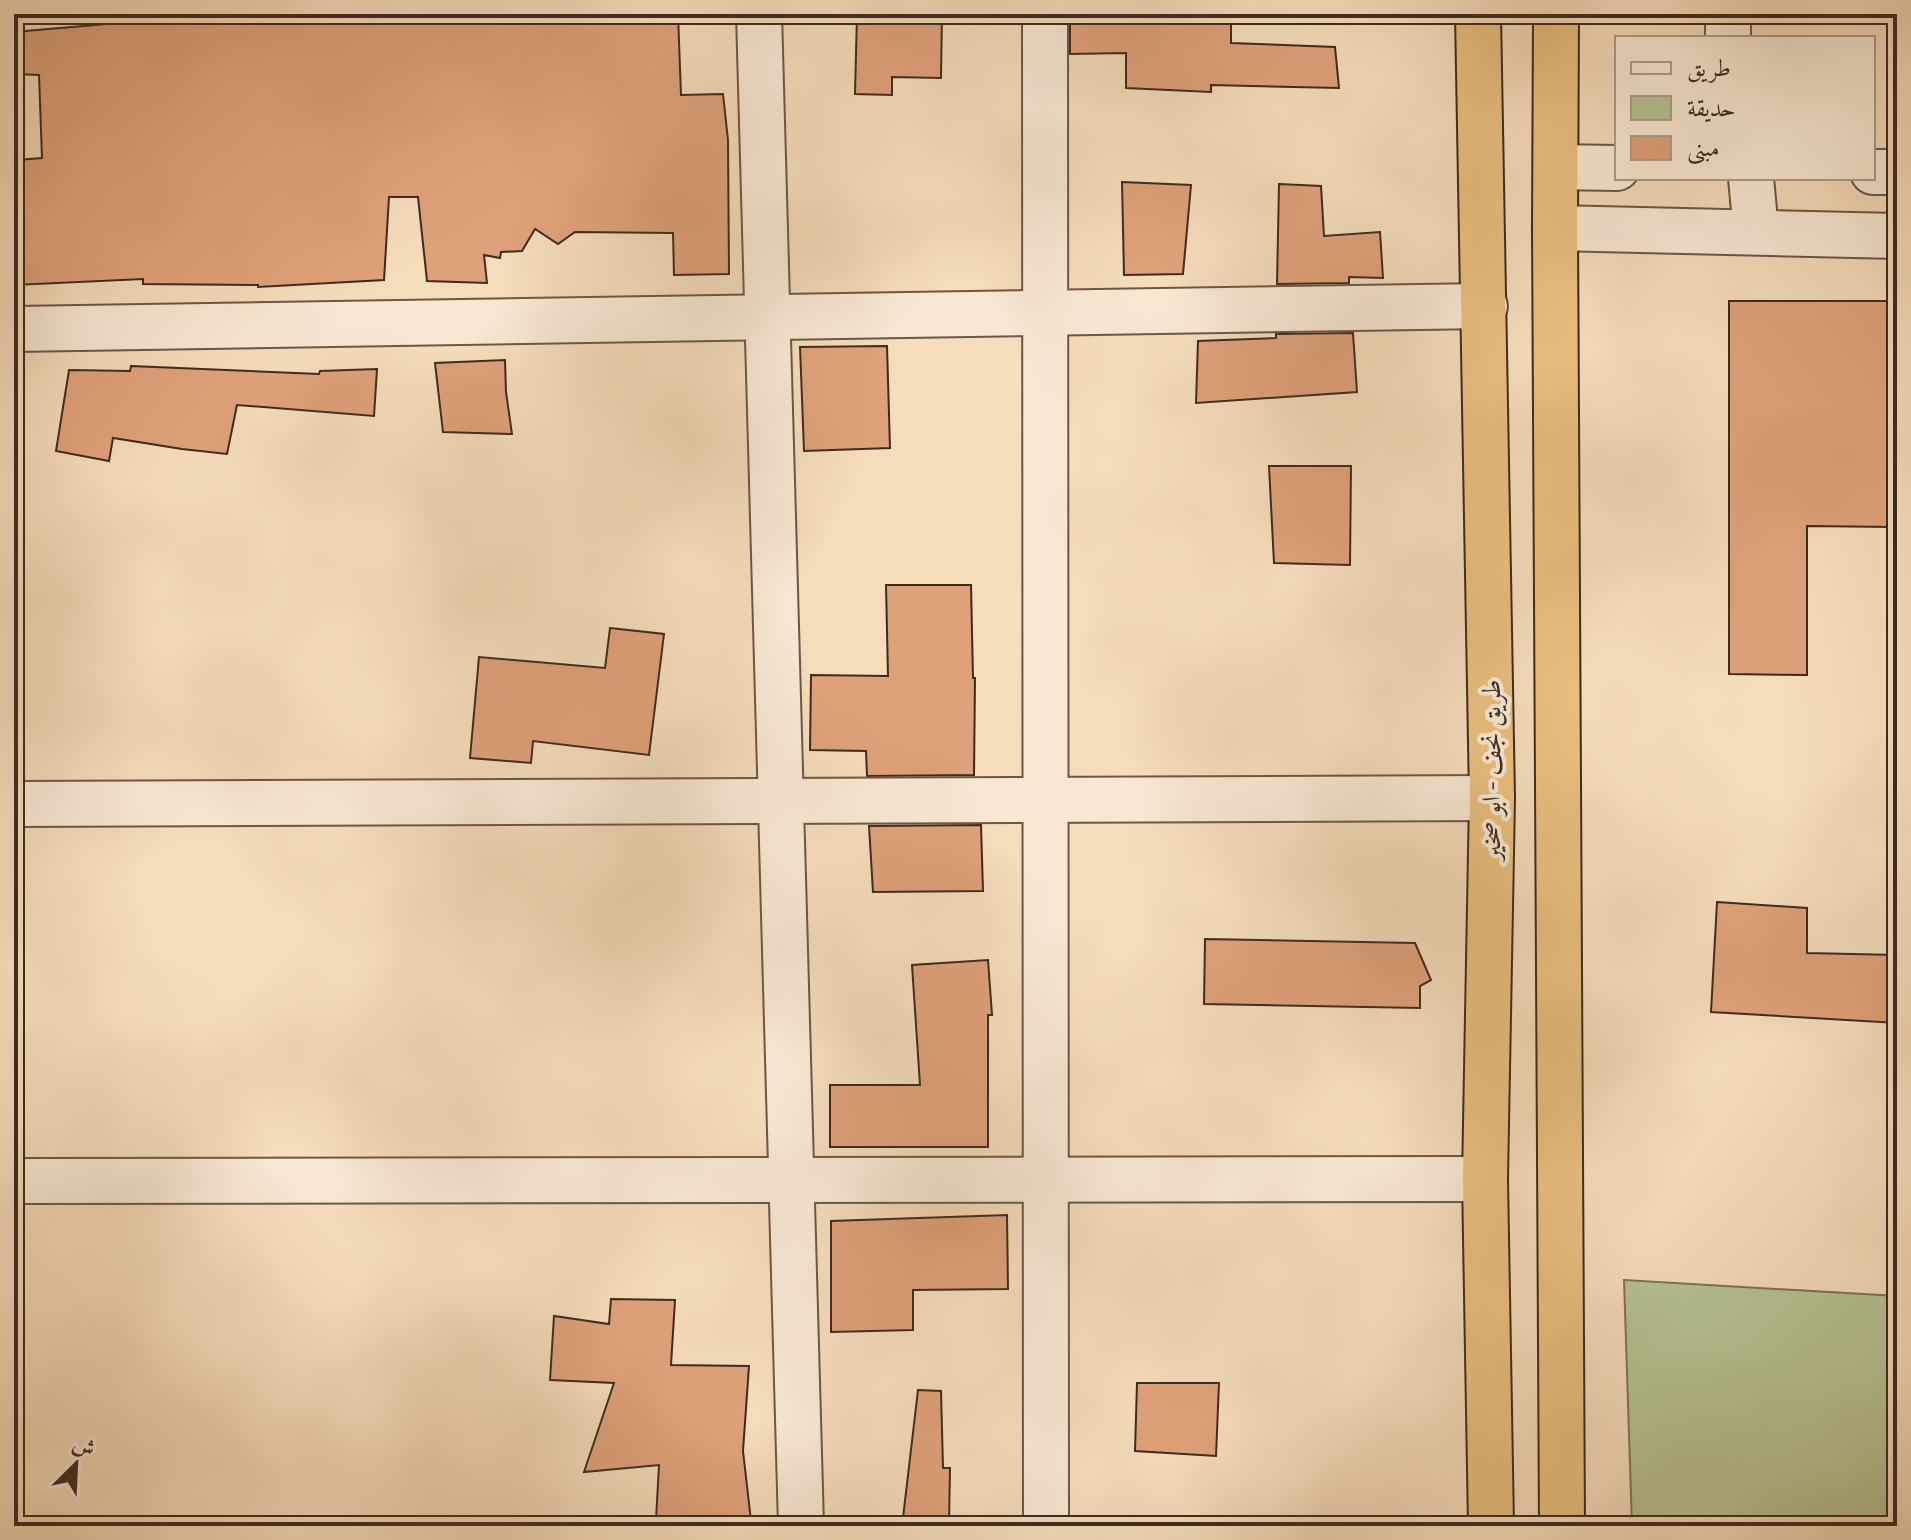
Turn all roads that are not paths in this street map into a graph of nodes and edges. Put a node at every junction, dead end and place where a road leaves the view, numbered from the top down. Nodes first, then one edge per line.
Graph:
1 (759, 14) edge
2 (1045, 14) edge
3 (1478, 14) edge
4 (1556, 14) edge
5 (1728, 14) edge
6 (1728, 36) edge
7 (1556, 167) junction
8 (1615, 168) edge
9 (1875, 172) edge
10 (1897, 172) edge
11 (1751, 180) edge
12 (1555, 228) junction
13 (1756, 232) junction
14 (1897, 236) edge
15 (1485, 306) junction
16 (1045, 313) junction
17 (767, 317) junction
18 (14, 329) edge
19 (1492, 798) junction
20 (1045, 800) junction
21 (781, 801) junction
22 (14, 804) edge
23 (1485, 1179) junction
24 (791, 1180) junction
25 (1045, 1180) junction
26 (14, 1181) edge
27 (801, 1526) edge
28 (1046, 1526) edge
29 (1491, 1526) edge
30 (1562, 1526) edge

1 - 17 street
2 - 16 street
3 - 15 highway, طريق نجف - ابو صخير
4 - 7 highway
5 - 6 street
7 - 8 street
7 - 12 highway
9 - 10 street
11 - 13 street
12 - 13 street
12 - 30 highway
13 - 14 street
15 - 16 street
15 - 19 highway, طريق نجف - ابو صخير
16 - 17 street
16 - 20 street
17 - 18 street
17 - 21 street
19 - 20 street
19 - 23 highway, طريق نجف - ابو صخير
20 - 21 street
20 - 25 street
21 - 22 street
21 - 24 street
23 - 25 street
23 - 29 highway, طريق نجف - ابو صخير
24 - 25 street
24 - 26 street
24 - 27 street
25 - 28 street

